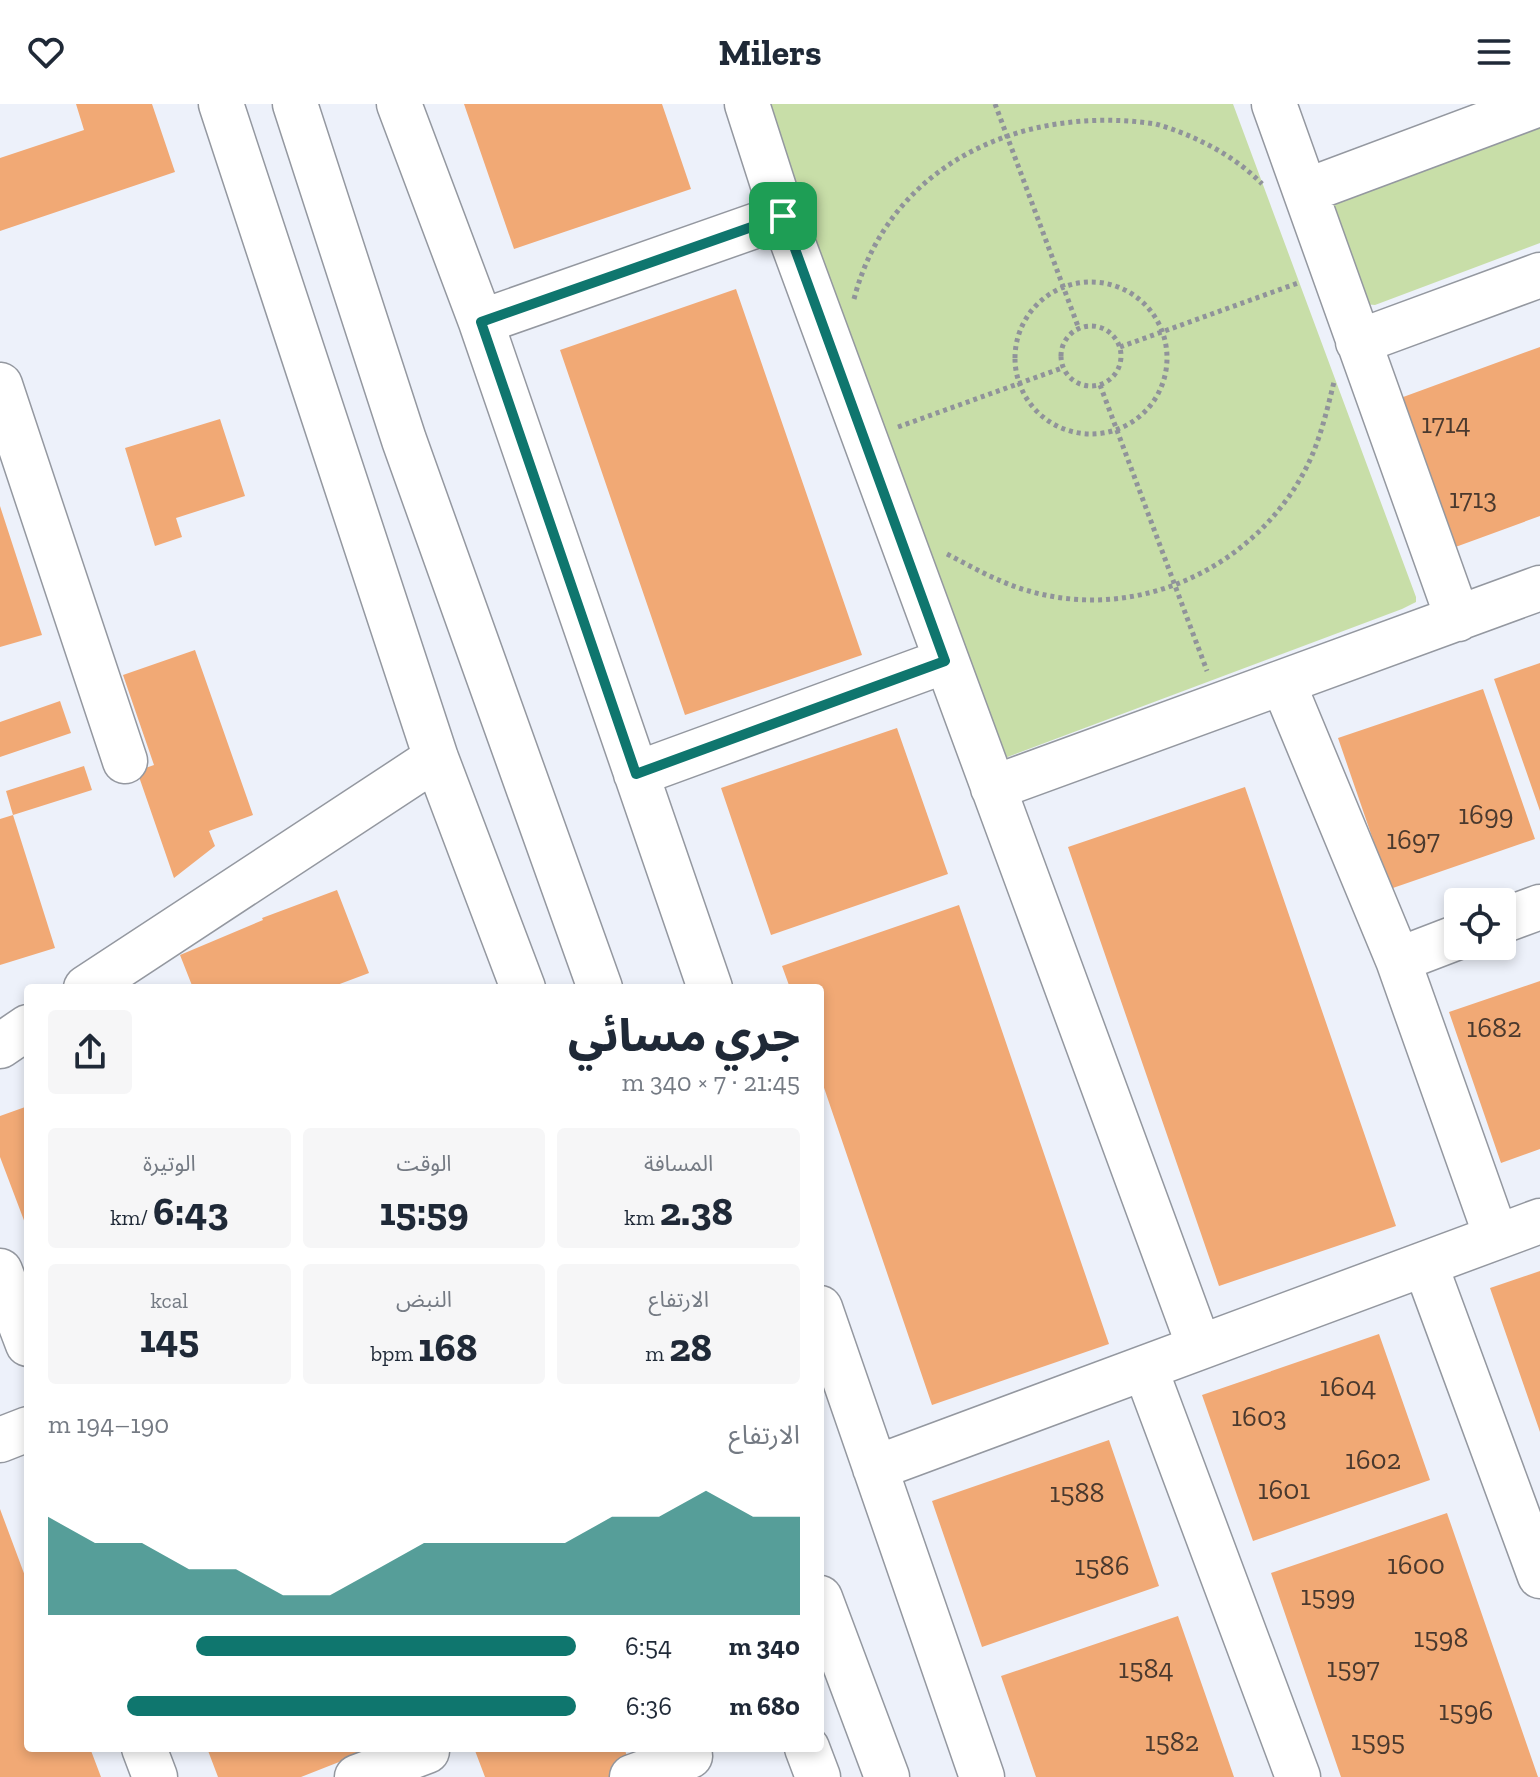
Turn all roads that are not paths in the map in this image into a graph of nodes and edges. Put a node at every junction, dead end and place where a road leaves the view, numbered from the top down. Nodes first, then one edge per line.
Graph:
1 (221, 104) edge
2 (295, 104) edge
3 (399, 104) edge
4 (747, 104) edge
5 (1274, 104) edge
6 (1539, 104) edge
7 (1285, 189) junction
8 (783, 216) junction
9 (1540, 275) edge
10 (481, 322) junction
11 (1358, 342) junction
12 (0, 385) edge
13 (1540, 588) edge
14 (1458, 619) junction
15 (945, 661) junction
16 (1283, 683) junction
17 (436, 758) junction
18 (125, 761) dead end
19 (636, 774) junction
20 (993, 788) junction
21 (1540, 907) edge
22 (1516, 916) edge
23 (1444, 942) edge
24 (1398, 960) junction
25 (137, 973) edge
26 (100, 984) edge
27 (521, 984) edge
28 (599, 984) edge
29 (709, 984) edge
30 (24, 1030) edge
31 (0, 1046) edge
32 (1540, 1221) edge
33 (1496, 1236) junction
34 (1425, 1264) junction
35 (0, 1271) edge
36 (824, 1320) edge
37 (24, 1334) edge
38 (1199, 1346) junction
39 (1145, 1368) junction
40 (875, 1468) junction
41 (1540, 1576) edge
42 (824, 1609) edge
43 (146, 1752) edge
44 (809, 1752) edge
45 (430, 1759) edge
46 (691, 1760) edge
47 (155, 1777) edge
48 (357, 1777) edge
49 (632, 1777) edge
50 (818, 1777) edge
51 (887, 1777) edge
52 (982, 1777) edge
53 (1298, 1777) edge

1 - 17 street
2 - 28 street
3 - 10 street
4 - 8 street
5 - 7 street
6 - 7 street
7 - 11 street
8 - 10 street
8 - 15 street
9 - 11 street
10 - 19 street
11 - 14 street
12 - 18 street
13 - 14 street
14 - 16 street
15 - 19 street
15 - 20 street
16 - 20 street
16 - 24 street
17 - 25 street
17 - 27 street
19 - 29 street
20 - 38 street
21 - 22 street
23 - 24 street
24 - 33 street
25 - 26 street
30 - 31 street
32 - 33 street
33 - 34 street
34 - 38 street
34 - 41 street
35 - 37 street
36 - 40 street
38 - 39 street
39 - 40 street
39 - 53 street
40 - 52 street
42 - 51 street
43 - 47 street
44 - 50 street
45 - 48 street
46 - 49 street

